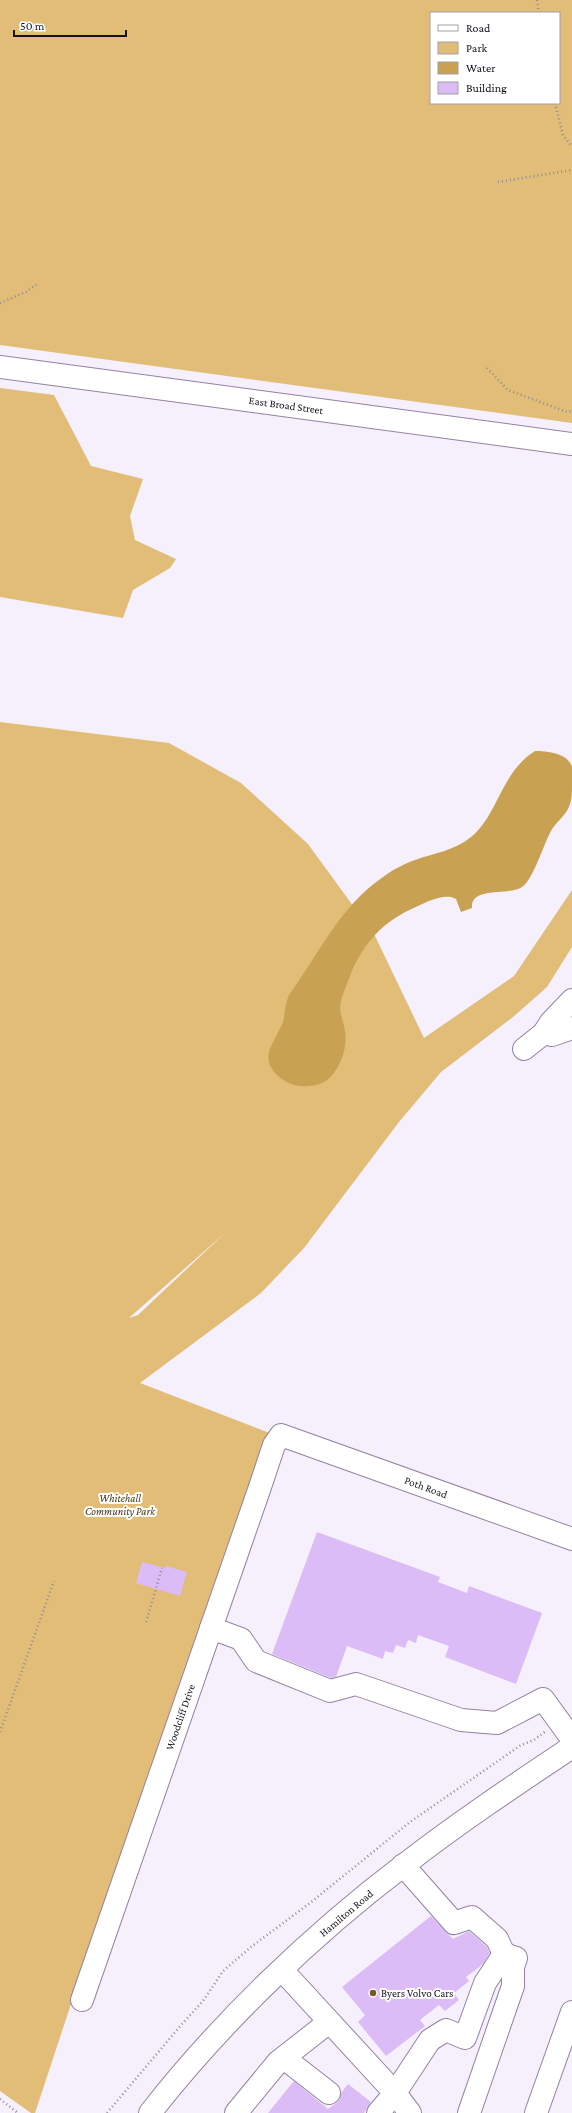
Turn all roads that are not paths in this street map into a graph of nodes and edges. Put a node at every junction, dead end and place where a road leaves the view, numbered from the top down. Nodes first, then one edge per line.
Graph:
1 (0, 367) edge
2 (572, 444) edge
3 (572, 1000) edge
4 (572, 1028) edge
5 (544, 1033) junction
6 (524, 1049) dead end
7 (281, 1435) joint
8 (572, 1539) edge
9 (211, 1628) junction
10 (572, 1739) edge
11 (572, 1747) edge
12 (403, 1865) junction
13 (504, 1954) junction
14 (282, 1970) junction
15 (82, 2000) dead end
16 (572, 2012) edge
17 (329, 2022) junction
18 (284, 2058) junction
19 (329, 2093) dead end
20 (395, 2093) junction
21 (150, 2113) edge
22 (236, 2113) edge
23 (378, 2113) edge
24 (410, 2113) edge
25 (469, 2113) edge
26 (536, 2113) edge

1 - 2 main road, East Broad Street
3 - 5 main road
4 - 5 main road
5 - 6 main road
7 - 8 main road, Poth Road
7 - 9 main road, Woodcliff Drive
9 - 10 main road
9 - 15 main road, Woodcliff Drive
11 - 12 main road, Hamilton Road
12 - 13 main road
12 - 14 main road, Hamilton Road
13 - 20 main road
13 - 25 main road
14 - 17 main road
14 - 21 main road, Hamilton Road
16 - 26 main road
17 - 18 main road
17 - 20 main road
18 - 19 main road
18 - 22 main road
20 - 23 main road
20 - 24 main road

